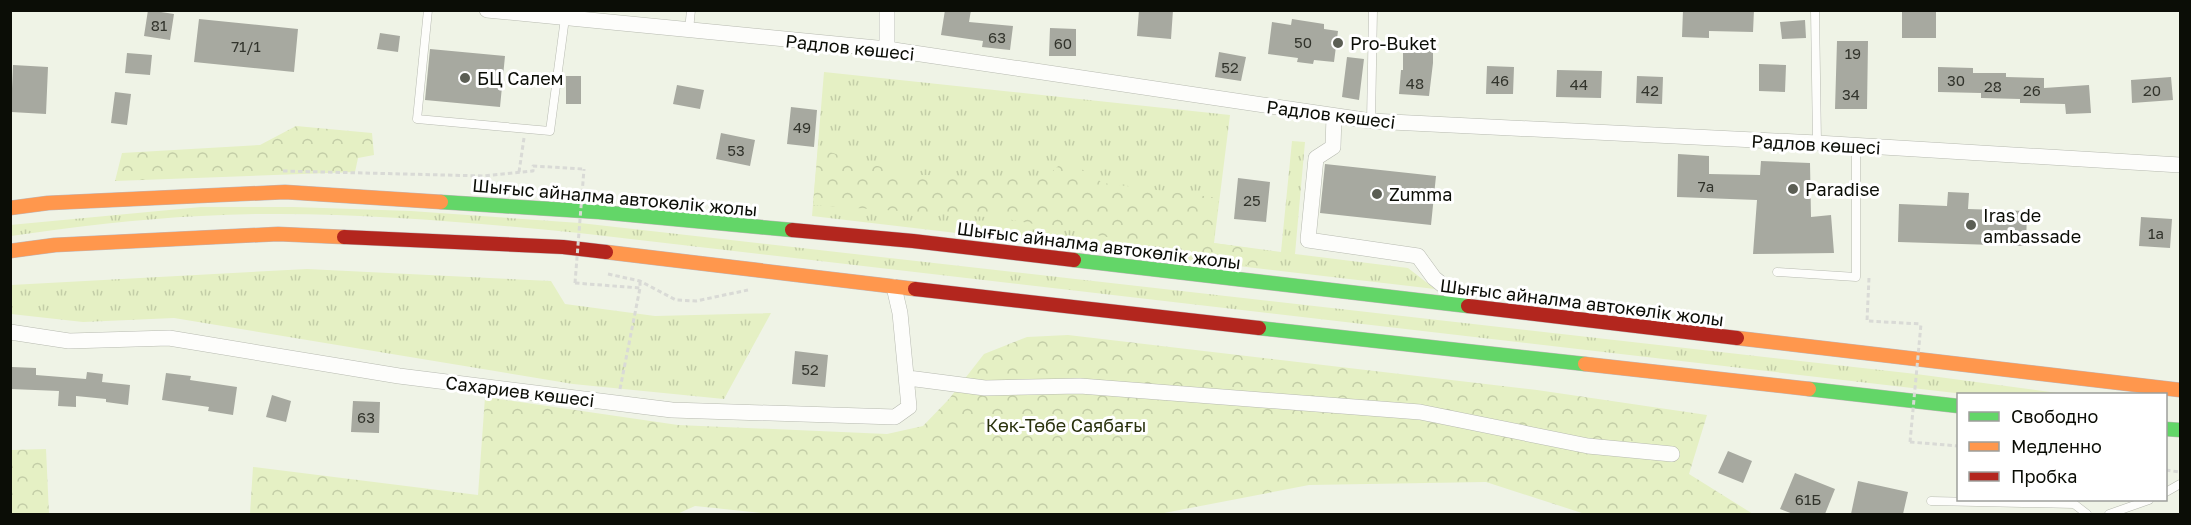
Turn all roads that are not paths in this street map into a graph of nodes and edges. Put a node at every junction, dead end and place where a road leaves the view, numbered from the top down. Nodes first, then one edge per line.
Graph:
1 (428, 10) edge
2 (487, 10) edge
3 (691, 10) edge
4 (887, 10) edge
5 (1373, 10) edge
6 (1815, 10) edge
7 (565, 18) junction
8 (689, 30) junction
9 (887, 50) junction
10 (1334, 116) junction
11 (1371, 121) junction
12 (1817, 143) junction
13 (1856, 146) junction
14 (2181, 165) edge
15 (10, 208) edge
16 (10, 250) edge
17 (1777, 272) dead end
18 (894, 287) junction
19 (1469, 306) junction
20 (10, 332) edge
21 (908, 378) junction
22 (2181, 390) edge
23 (1957, 406) edge
24 (1672, 454) dead end
25 (2181, 484) edge
26 (2167, 491) edge
27 (1931, 501) dead end
28 (2146, 501) edge
29 (2087, 514) edge
30 (2109, 514) edge

1 - 7 lane
2 - 7 street, Радлов көшесі
3 - 8 lane
4 - 9 street
5 - 11 lane
6 - 12 lane
7 - 8 street, Радлов көшесі
8 - 9 street, Радлов көшесі
9 - 10 street, Радлов көшесі
10 - 11 street, Радлов көшесі
10 - 19 street
11 - 12 street, Радлов көшесі
12 - 13 street, Радлов көшесі
13 - 14 street, Радлов көшесі
13 - 17 lane
15 - 19 main road, Шығыс айналма автокөлік жолы
16 - 18 main road
18 - 21 street, Сахариев көшесі
18 - 23 main road
19 - 22 main road, Шығыс айналма автокөлік жолы
20 - 21 street, Сахариев көшесі
21 - 24 street
25 - 26 lane
27 - 29 lane
28 - 30 lane

